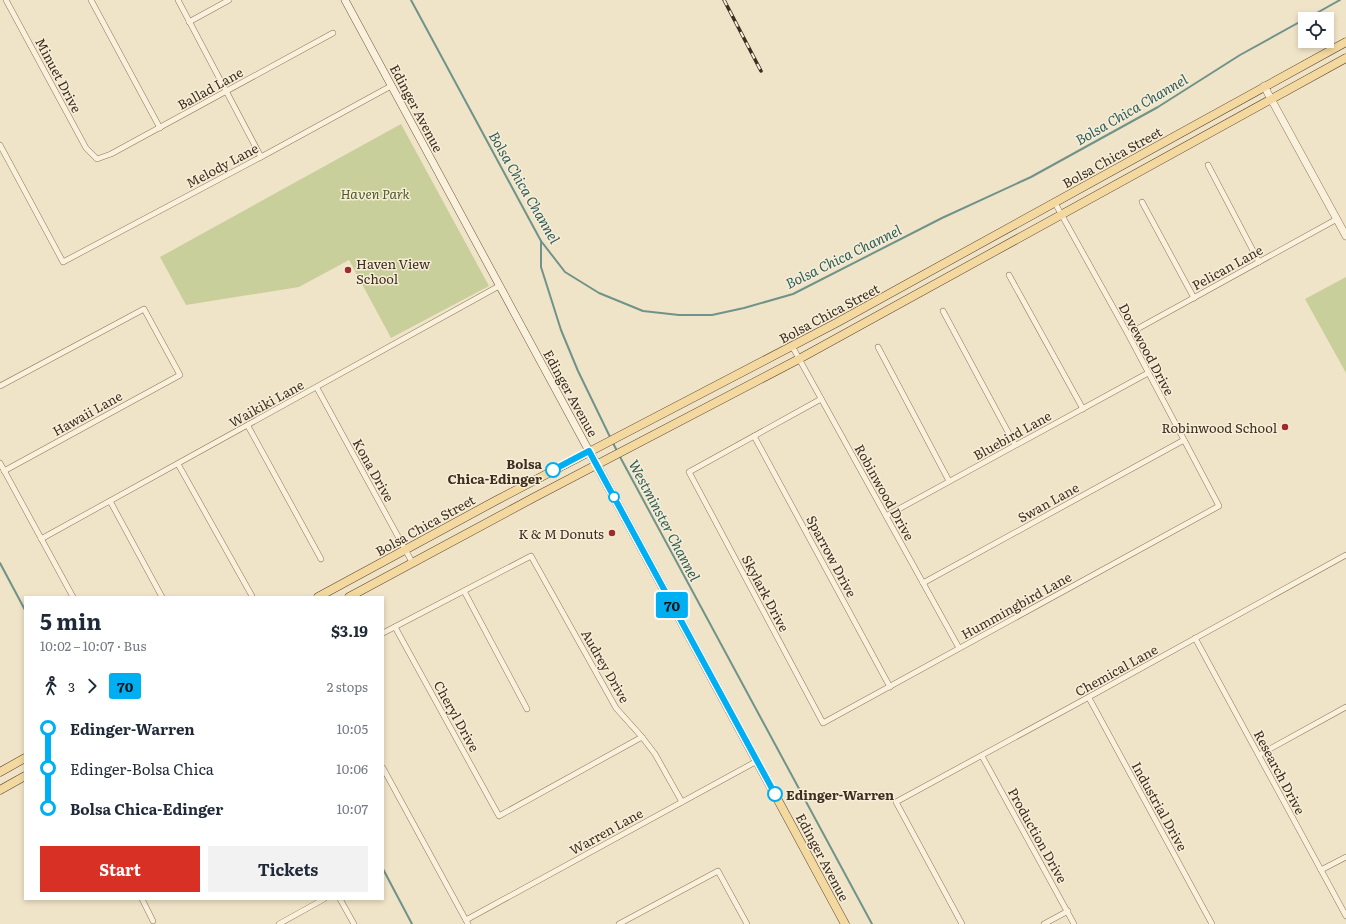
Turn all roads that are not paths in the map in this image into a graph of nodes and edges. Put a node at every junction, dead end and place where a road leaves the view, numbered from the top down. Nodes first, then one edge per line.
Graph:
1 (6, 0) edge
2 (91, 0) edge
3 (178, 0) edge
4 (229, 0) edge
5 (344, 0) edge
6 (189, 22) junction
7 (333, 33) dead end
8 (1346, 42) edge
9 (1346, 58) edge
10 (391, 86) junction
11 (1264, 86) junction
12 (226, 91) junction
13 (1271, 99) junction
14 (160, 128) junction
15 (0, 144) edge
16 (261, 157) junction
17 (96, 159) joint
18 (1208, 165) dead end
19 (1142, 202) dead end
20 (1055, 203) junction
21 (1062, 215) junction
22 (1337, 219) junction
23 (1346, 236) edge
24 (1259, 262) junction
25 (1009, 275) dead end
26 (499, 286) junction
27 (1194, 298) junction
28 (943, 311) dead end
29 (1128, 334) junction
30 (792, 346) junction
31 (878, 347) dead end
32 (799, 359) junction
33 (1148, 373) junction
34 (0, 386) edge
35 (317, 388) junction
36 (821, 399) junction
37 (1083, 408) junction
38 (248, 426) junction
39 (754, 436) junction
40 (1184, 440) junction
41 (1015, 445) junction
42 (589, 451) junction
43 (0, 463) edge
44 (178, 464) junction
45 (596, 464) junction
46 (4, 471) junction
47 (949, 481) junction
48 (497, 500) junction
49 (110, 501) junction
50 (1219, 506) joint
51 (504, 513) junction
52 (886, 516) junction
53 (42, 539) junction
54 (405, 550) junction
55 (1346, 555) edge
56 (321, 559) dead end
57 (412, 562) junction
58 (923, 583) junction
59 (464, 591) junction
60 (72, 596) edge
61 (161, 596) edge
62 (252, 596) edge
63 (320, 596) edge
64 (351, 596) edge
65 (396, 627) junction
66 (384, 633) edge
67 (1195, 638) junction
68 (959, 648) junction
69 (890, 687) junction
70 (1089, 698) junction
71 (1346, 707) edge
72 (527, 709) dead end
73 (823, 723) joint
74 (642, 737) junction
75 (1259, 755) junction
76 (982, 756) junction
77 (24, 759) edge
78 (757, 761) junction
79 (384, 770) edge
80 (0, 772) edge
81 (24, 777) edge
82 (0, 790) edge
83 (682, 802) junction
84 (1346, 857) edge
85 (1321, 870) junction
86 (142, 900) edge
87 (322, 900) edge
88 (341, 900) edge
89 (1068, 911) junction
90 (1346, 916) edge
91 (153, 921) dead end
92 (467, 922) edge
93 (279, 924) edge
94 (354, 924) edge
95 (619, 924) edge
96 (747, 924) edge
97 (845, 924) edge
98 (962, 924) edge
99 (1044, 924) edge
100 (1074, 924) edge
101 (1212, 924) edge

1 - 17 street, Minuet Drive
2 - 14 street
3 - 6 street
4 - 6 street
5 - 10 main road, Edinger Avenue
6 - 12 street
7 - 12 street, Ballad Lane
8 - 11 main road, Bolsa Chica Street
9 - 13 main road, Bolsa Chica Street
10 - 16 street, Melody Lane
10 - 26 main road, Edinger Avenue
11 - 13 main road
11 - 20 main road, Bolsa Chica Street
12 - 14 street, Ballad Lane
12 - 16 street
13 - 21 main road, Bolsa Chica Street
13 - 22 main road
14 - 17 street, Ballad Lane
15 - 16 street, Melody Lane
18 - 24 street
19 - 27 street
20 - 21 street, Dovewood Drive
20 - 30 main road, Bolsa Chica Street
21 - 29 street, Dovewood Drive
21 - 32 main road, Bolsa Chica Street
22 - 23 main road
22 - 24 street, Pelican Lane
24 - 27 street, Pelican Lane
25 - 37 street
26 - 35 street, Waikiki Lane
26 - 42 main road, Edinger Avenue
27 - 29 street, Pelican Lane
28 - 41 street
29 - 33 street, Dovewood Drive
30 - 32 street, Robinwood Drive
30 - 42 main road, Bolsa Chica Street
31 - 47 street
32 - 36 street, Robinwood Drive
32 - 45 main road, Bolsa Chica Street
33 - 37 street, Bluebird Lane
33 - 40 street, Dovewood Drive
34 - 46 street, Hawaii Lane
35 - 38 street, Waikiki Lane
35 - 54 street, Kona Drive
36 - 39 street
36 - 52 street, Robinwood Drive
37 - 41 street, Bluebird Lane
38 - 44 street, Waikiki Lane
38 - 56 street
39 - 69 street, Sparrow Drive
39 - 73 street, Skylark Drive
40 - 50 street, Dovewood Drive
40 - 58 street, Swan Lane
41 - 47 street, Bluebird Lane
42 - 45 main road, Edinger Avenue
42 - 48 main road, Bolsa Chica Street
43 - 46 street
44 - 49 street, Waikiki Lane
44 - 62 street
45 - 51 main road, Bolsa Chica Street
45 - 78 main road, Edinger Avenue
46 - 53 street
47 - 52 street, Bluebird Lane
48 - 51 main road
48 - 54 main road, Bolsa Chica Street
49 - 53 street, Waikiki Lane
49 - 61 street
50 - 68 street, Hummingbird Lane
51 - 57 main road, Bolsa Chica Street
52 - 58 street, Robinwood Drive
53 - 60 street
54 - 57 street, Kona Drive
54 - 63 main road, Bolsa Chica Street
55 - 67 street, Chemical Lane
57 - 64 main road, Bolsa Chica Street
58 - 68 street, Robinwood Drive
59 - 65 street
59 - 72 street
59 - 74 street, Audrey Drive
65 - 66 street
65 - 74 street, Cheryl Drive
67 - 70 street, Chemical Lane
67 - 75 street, Research Drive
68 - 69 street, Hummingbird Lane
69 - 73 street, Hummingbird Lane
70 - 76 street, Chemical Lane
70 - 101 street, Industrial Drive
71 - 75 street
74 - 83 street, Audrey Drive
75 - 85 street, Research Drive
76 - 89 street, Production Drive
76 - 98 street, Chemical Lane
77 - 80 main road
78 - 83 street, Warren Lane
78 - 97 main road, Edinger Avenue
79 - 92 street
81 - 82 main road
83 - 92 street, Warren Lane
84 - 85 street
85 - 90 street, Research Drive
86 - 91 street
87 - 93 street
88 - 94 street
89 - 99 street
89 - 100 street, Production Drive
95 - 96 street

